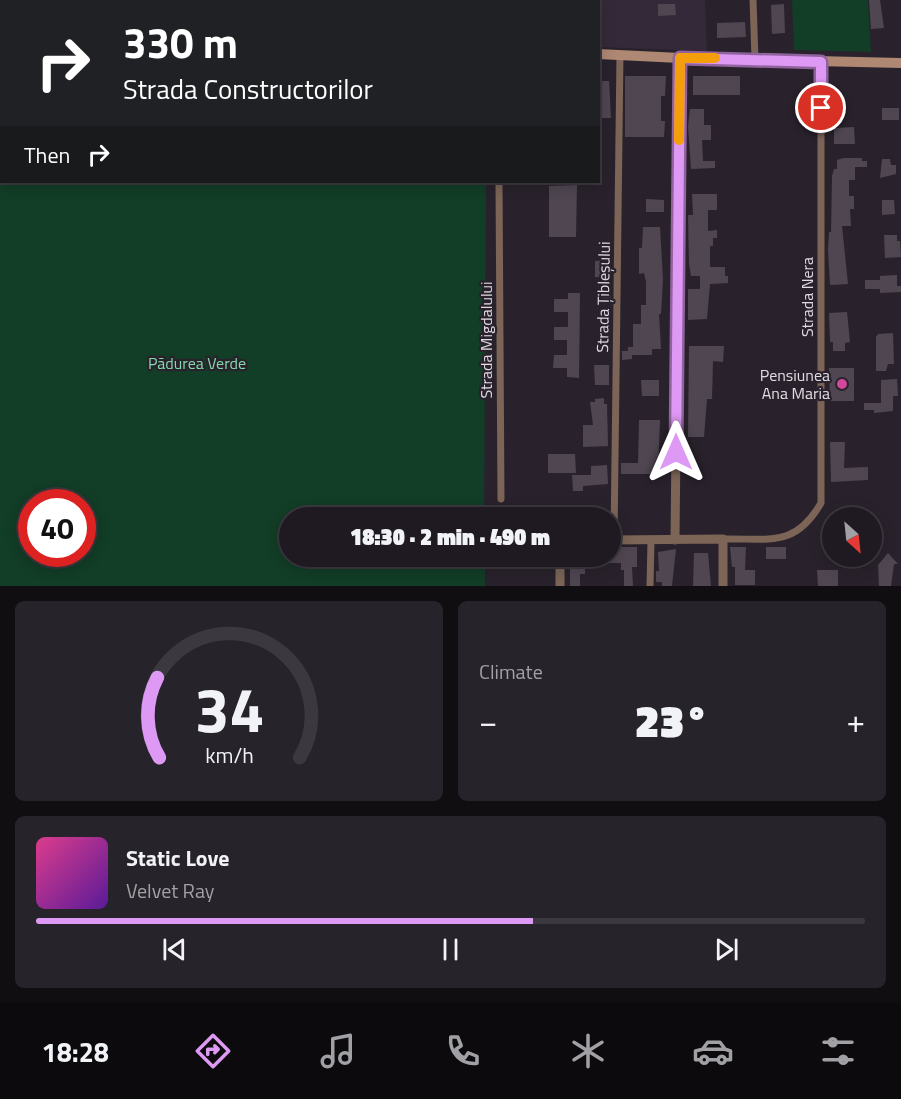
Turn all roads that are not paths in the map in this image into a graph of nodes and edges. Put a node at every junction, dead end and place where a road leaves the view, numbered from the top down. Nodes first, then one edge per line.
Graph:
1 (753, 0) edge
2 (600, 54) edge
3 (620, 54) junction
4 (680, 58) junction
5 (755, 59) junction
6 (821, 62) junction
7 (901, 63) edge
8 (499, 183) edge
9 (501, 499) dead end
10 (613, 507) edge
11 (723, 539) junction
12 (621, 540) edge
13 (651, 540) junction
14 (675, 540) junction
15 (560, 567) edge
16 (560, 586) edge
17 (650, 586) edge
18 (723, 586) edge

1 - 5 street
2 - 3 main road
3 - 4 main road
3 - 10 street, Strada Țibleșului
4 - 5 main road
4 - 14 street
5 - 6 main road
6 - 7 main road
6 - 11 street, Strada Nera
8 - 9 street, Strada Migdalului
11 - 14 street
11 - 18 street
12 - 13 street
13 - 14 street
13 - 17 street
15 - 16 street

